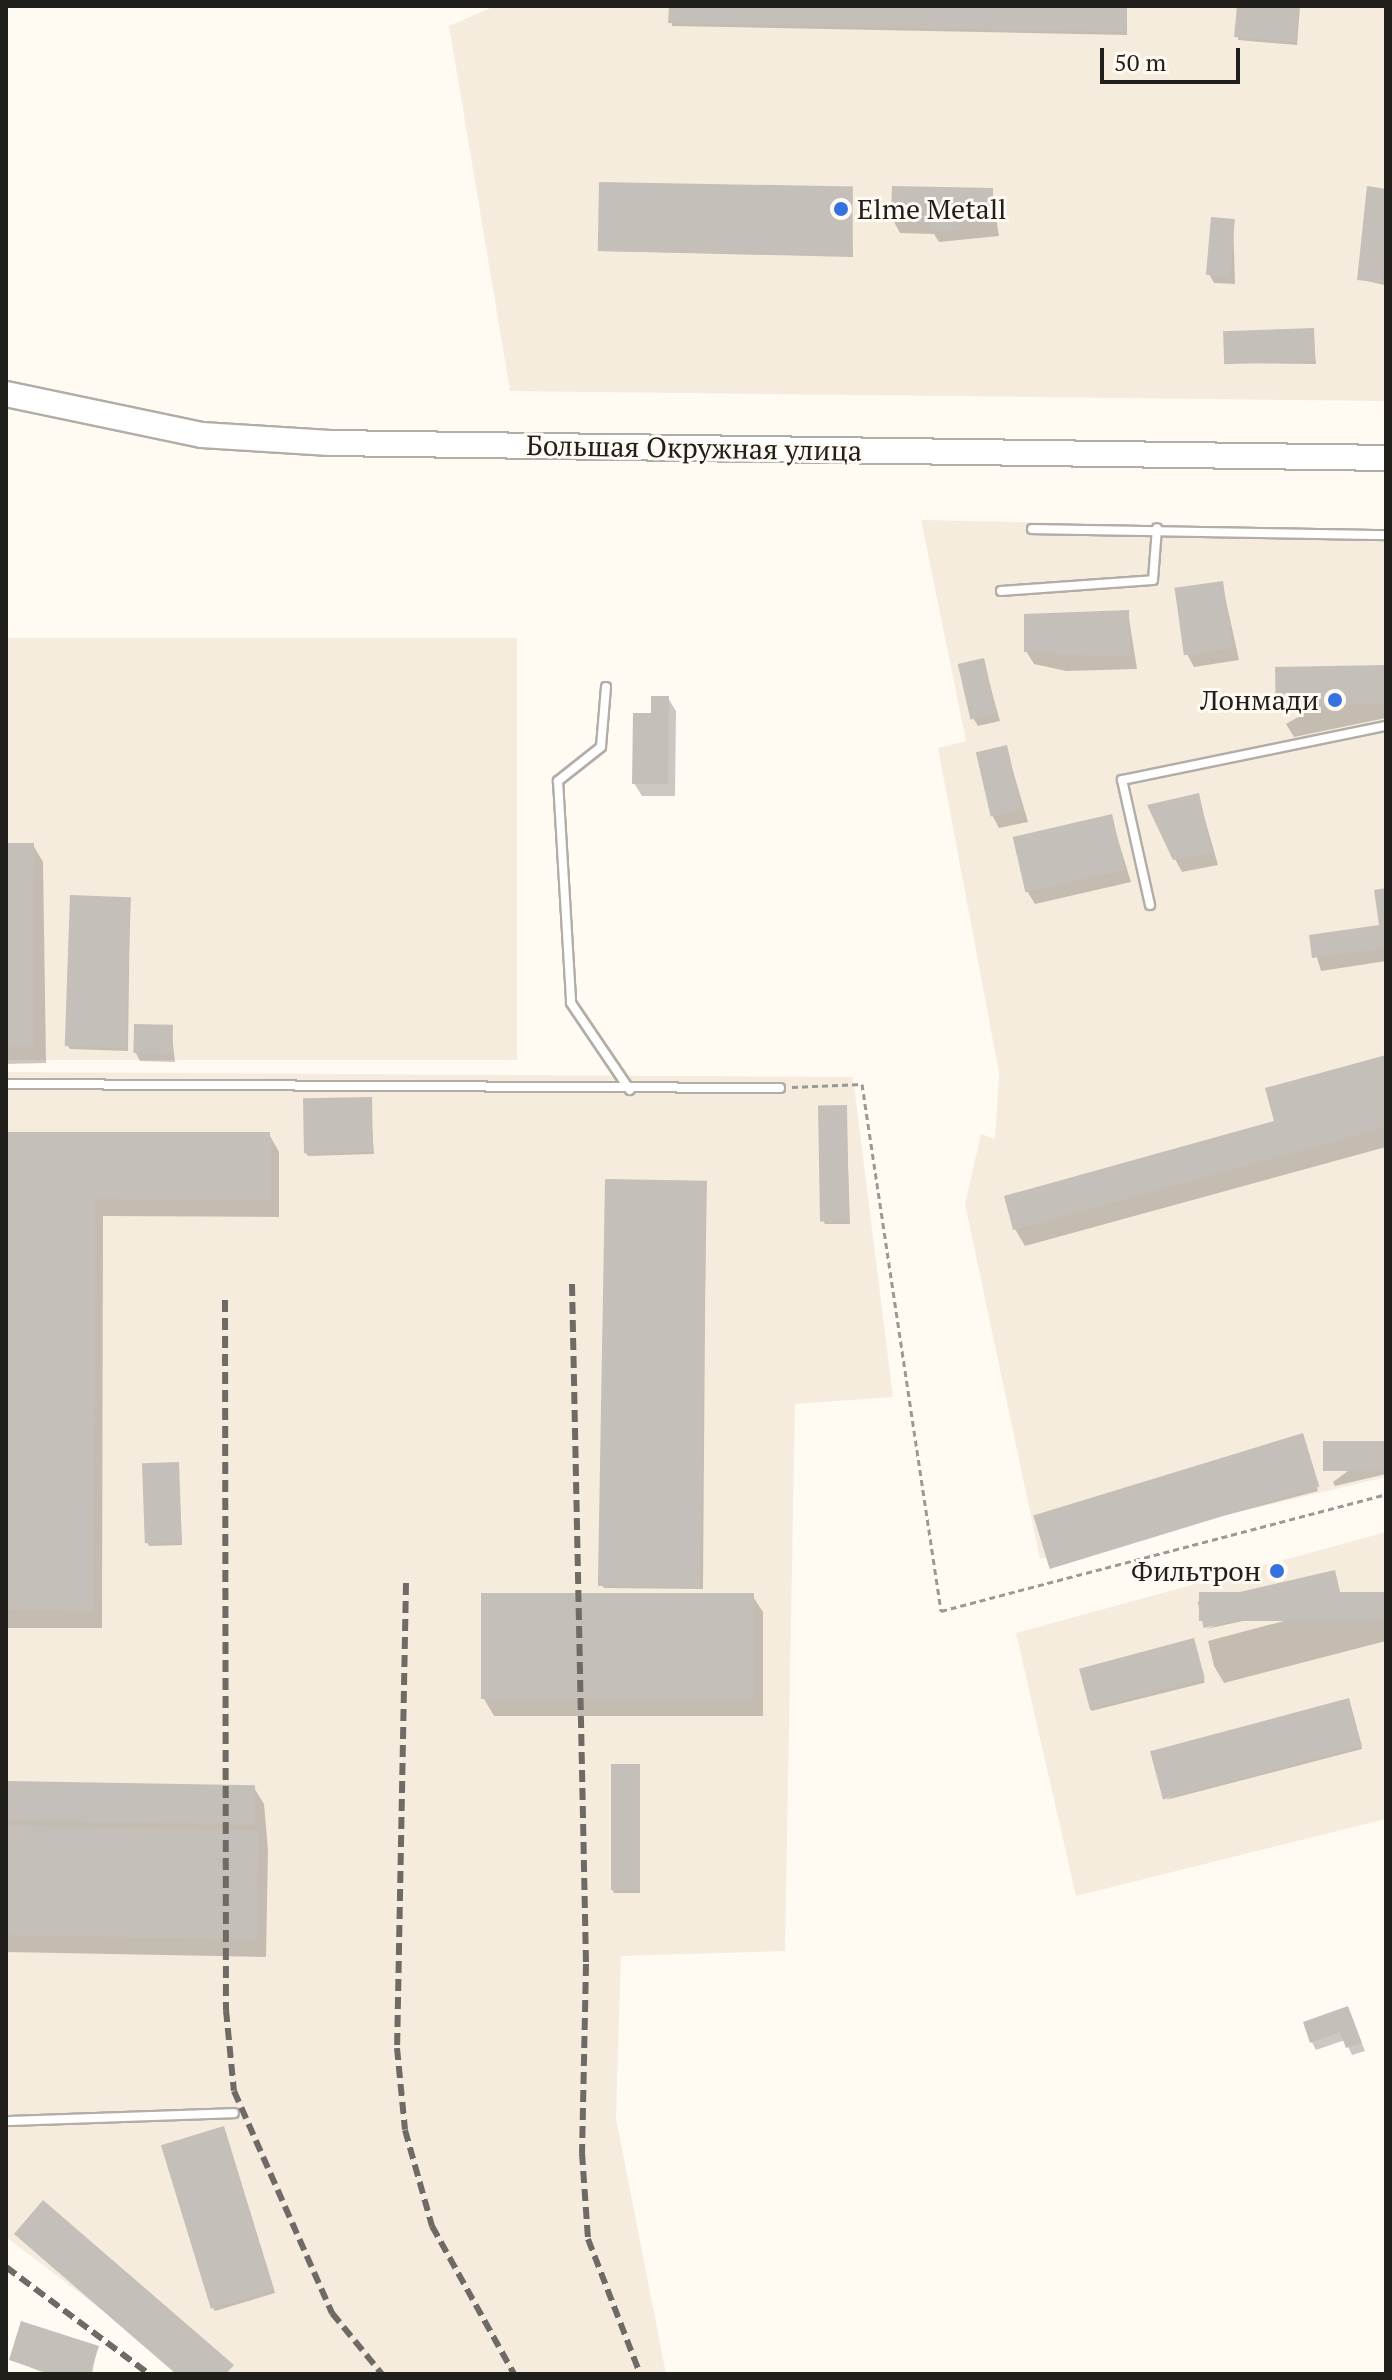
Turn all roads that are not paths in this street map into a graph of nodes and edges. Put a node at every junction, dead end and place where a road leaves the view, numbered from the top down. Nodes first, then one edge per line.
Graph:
1 (6, 394) edge
2 (1386, 458) edge
3 (1157, 528) junction
4 (1032, 529) dead end
5 (1386, 535) edge
6 (1001, 591) dead end
7 (606, 687) dead end
8 (1386, 726) edge
9 (1150, 905) dead end
10 (6, 1084) edge
11 (780, 1088) road end
12 (630, 1090) junction
13 (234, 2113) dead end
14 (6, 2121) edge

1 - 2 main road, Большая Окружная улица
3 - 4 lane
3 - 5 lane
3 - 6 lane
7 - 12 lane
8 - 9 lane
10 - 12 lane
11 - 12 lane
13 - 14 lane

